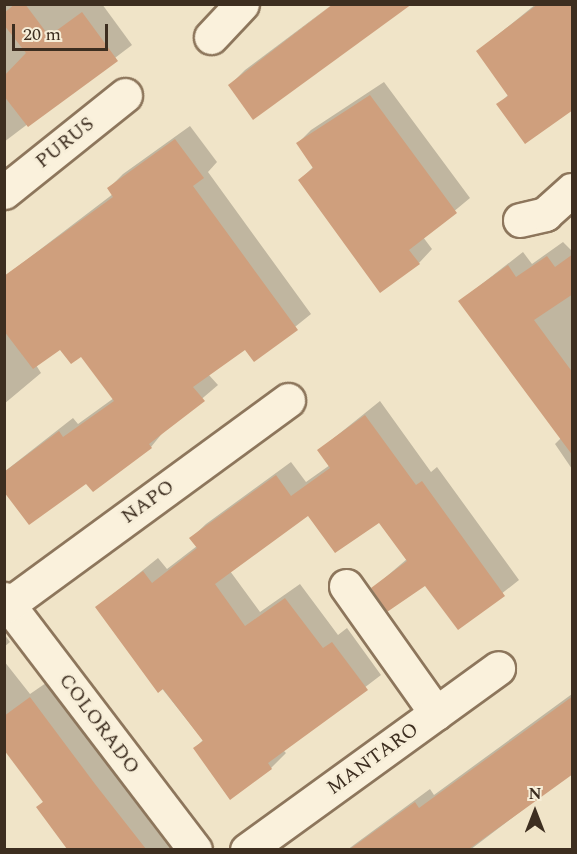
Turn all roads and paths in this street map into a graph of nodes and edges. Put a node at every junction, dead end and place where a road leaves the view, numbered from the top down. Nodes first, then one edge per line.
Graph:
1 (242, 4) edge
2 (211, 37) dead end
3 (125, 95) dead end
4 (573, 190) edge
5 (4, 192) edge
6 (520, 220) dead end
7 (288, 400) dead end
8 (346, 586) dead end
9 (6, 602) edge
10 (498, 668) dead end
11 (436, 713) junction
12 (195, 849) edge
13 (247, 849) edge

1 - 2 street
3 - 5 street, PURUS
4 - 6 street
7 - 9 street, NAPO
8 - 11 street
9 - 12 street, COLORADO
10 - 11 street, MANTARO
11 - 13 street, MANTARO

